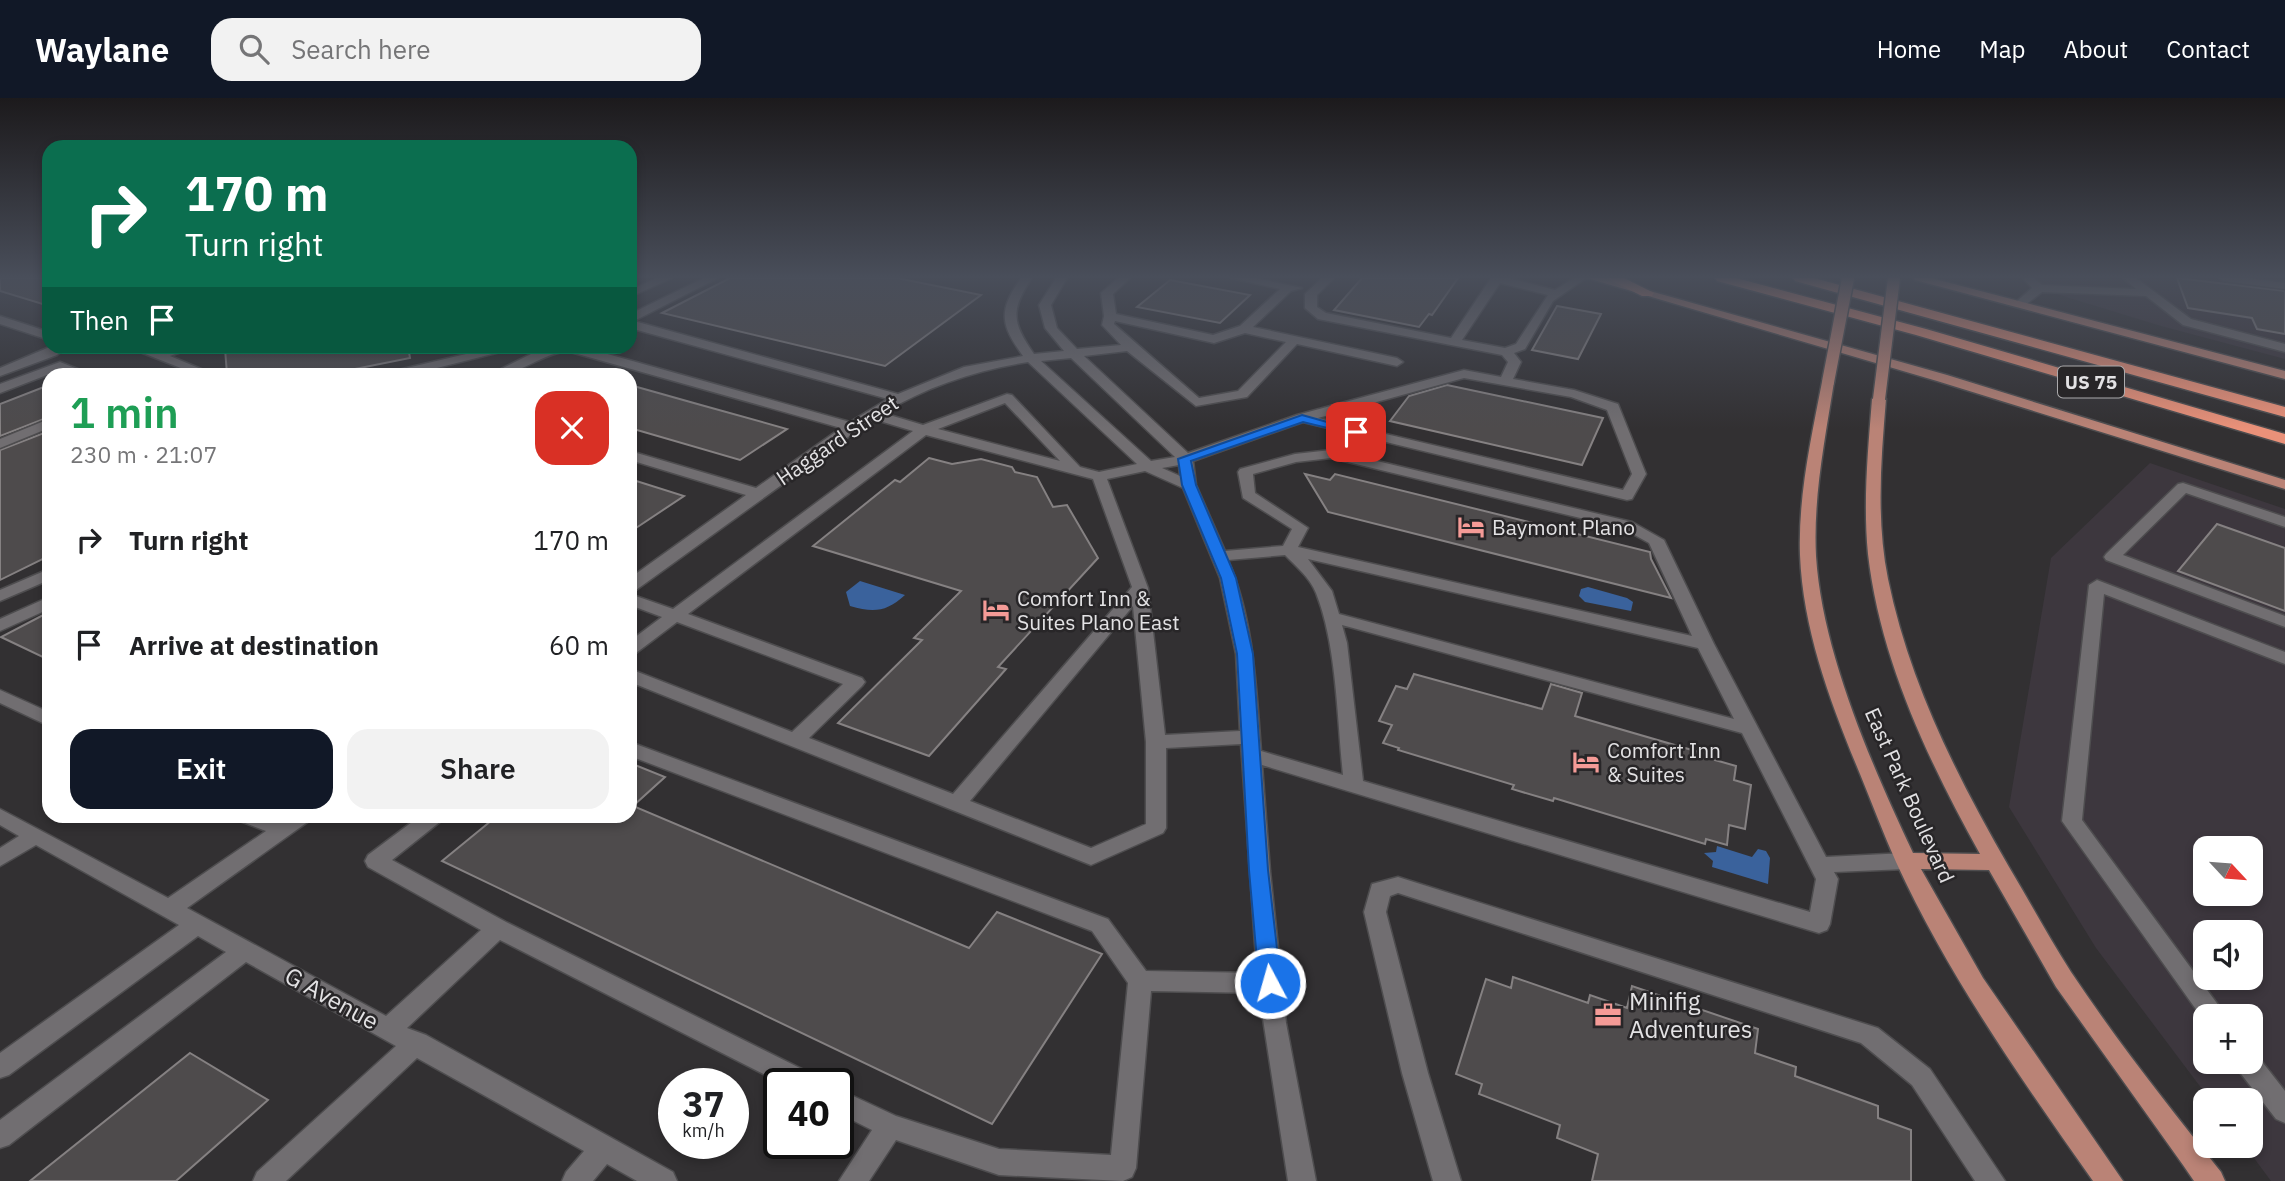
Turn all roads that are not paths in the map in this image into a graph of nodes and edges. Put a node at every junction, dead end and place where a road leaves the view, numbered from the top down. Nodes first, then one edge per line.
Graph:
1 (656, 329) edge
2 (1012, 329) edge
3 (1051, 329) edge
4 (1112, 329) edge
5 (1167, 329) edge
6 (1244, 329) joint
7 (1386, 329) edge
8 (1463, 329) edge
9 (1531, 329) edge
10 (1770, 329) edge
11 (1838, 329) edge
12 (1888, 329) edge
13 (1908, 329) edge
14 (1983, 329) edge
15 (2114, 329) edge
16 (2212, 329) edge
17 (1294, 340) junction
18 (1454, 342) junction
19 (42, 346) edge
20 (1130, 347) junction
21 (2285, 348) edge
22 (1506, 352) junction
23 (1071, 353) junction
24 (45, 354) edge
25 (153, 354) edge
26 (165, 354) edge
27 (484, 354) edge
28 (542, 354) edge
29 (592, 354) edge
30 (158, 356) junction
31 (37, 358) junction
32 (1031, 358) junction
33 (0, 361) edge
34 (1397, 362) dead end
35 (60, 366) junction
36 (55, 368) edge
37 (66, 368) edge
38 (191, 368) edge
39 (424, 368) edge
40 (514, 368) edge
41 (0, 372) edge
42 (42, 373) edge
43 (2285, 375) edge
44 (1505, 381) junction
45 (0, 389) edge
46 (898, 398) junction
47 (2285, 412) edge
48 (870, 414) junction
49 (1302, 418) junction
50 (42, 427) edge
51 (851, 427) junction
52 (924, 430) junction
53 (42, 438) edge
54 (2285, 439) edge
55 (0, 444) edge
56 (0, 455) edge
57 (637, 457) edge
58 (1185, 459) junction
59 (1150, 468) junction
60 (1076, 470) junction
61 (1099, 476) junction
62 (1189, 485) junction
63 (2285, 485) edge
64 (757, 494) junction
65 (2285, 523) edge
66 (1289, 550) junction
67 (1219, 556) junction
68 (42, 577) edge
69 (637, 581) edge
70 (1140, 587) junction
71 (0, 596) edge
72 (637, 602) edge
73 (42, 605) edge
74 (676, 616) junction
75 (1331, 617) junction
76 (2285, 622) edge
77 (0, 626) edge
78 (637, 644) edge
79 (1706, 644) junction
80 (2285, 659) edge
81 (637, 678) edge
82 (0, 696) edge
83 (42, 717) edge
84 (1749, 729) junction
85 (795, 740) junction
86 (1156, 742) junction
87 (1251, 746) junction
88 (637, 752) edge
89 (1354, 786) junction
90 (956, 804) junction
91 (0, 816) edge
92 (266, 823) edge
93 (292, 823) edge
94 (425, 823) edge
95 (283, 829) junction
96 (36, 836) junction
97 (0, 858) edge
98 (1906, 861) junction
99 (1995, 862) junction
100 (1820, 865) junction
101 (168, 910) junction
102 (195, 926) junction
103 (498, 928) junction
104 (245, 950) junction
105 (1140, 981) junction
106 (1270, 983) junction
107 (2206, 1004) edge
108 (389, 1030) junction
109 (417, 1044) junction
110 (0, 1067) edge
111 (774, 1068) edge
112 (2256, 1074) edge
113 (854, 1108) edge
114 (2285, 1111) edge
115 (890, 1126) junction
116 (0, 1136) edge
117 (604, 1148) junction
118 (267, 1181) edge
119 (576, 1181) edge
120 (663, 1181) edge
121 (853, 1181) edge
122 (1302, 1181) edge
123 (1447, 1181) edge
124 (1991, 1181) edge
125 (2109, 1181) edge
126 (2211, 1181) edge

1 - 46 street
2 - 32 street
3 - 23 street
4 - 20 street
5 - 6 street
6 - 17 street
7 - 18 street
8 - 18 street
9 - 22 street
10 - 63 main road
11 - 98 main road, East Park Boulevard, bridge
12 - 99 main road, East Park Boulevard, bridge
13 - 54 highway, US 75
14 - 47 highway, US 75
15 - 43 main road
16 - 21 street
17 - 20 street
17 - 34 street
18 - 22 street
19 - 33 street
20 - 23 street, Haggard Street
22 - 44 street
23 - 32 street, Haggard Street
23 - 58 street
24 - 31 street
25 - 30 street
26 - 30 street
27 - 39 street
28 - 40 street
29 - 51 street
30 - 38 street
31 - 35 street
31 - 41 street
32 - 46 street, Haggard Street
32 - 59 street
35 - 36 street
35 - 37 street
42 - 45 street
44 - 49 street
44 - 49 street
46 - 48 street, Haggard Street
48 - 51 street, Haggard Street
48 - 52 street
49 - 58 street
50 - 55 street
51 - 64 street, Haggard Street
52 - 60 street
52 - 60 street
52 - 74 street
53 - 56 street
57 - 64 street
58 - 59 street
58 - 62 street
59 - 61 street
59 - 62 street
60 - 61 street
61 - 70 street
62 - 67 street
64 - 69 street, Haggard Street
65 - 76 street
66 - 67 street
66 - 75 street
66 - 79 street
66 - 79 street
67 - 87 street
68 - 71 street
70 - 86 street
70 - 90 street
72 - 74 street
73 - 77 street
74 - 78 street
74 - 85 street
75 - 84 street
75 - 89 street
79 - 84 street
80 - 107 street
81 - 85 street
82 - 83 street
84 - 100 street
85 - 90 street
86 - 87 street
86 - 90 street
87 - 89 street
87 - 106 street
88 - 105 street
89 - 100 street
91 - 96 street, G Avenue
92 - 95 street
93 - 95 street
94 - 103 street
95 - 101 street
96 - 97 street
96 - 101 street, G Avenue
98 - 99 main road
98 - 100 street
98 - 125 main road, East Park Boulevard
99 - 126 main road, East Park Boulevard
101 - 102 street, G Avenue
102 - 104 street, G Avenue
102 - 110 street
103 - 108 street
103 - 111 street
104 - 108 street, G Avenue
104 - 116 street
105 - 106 street
105 - 115 street
106 - 122 street
108 - 109 street, G Avenue
109 - 117 street, G Avenue
109 - 118 street
112 - 114 street
113 - 115 street
115 - 121 street
117 - 119 street
117 - 120 street, G Avenue
123 - 124 street

